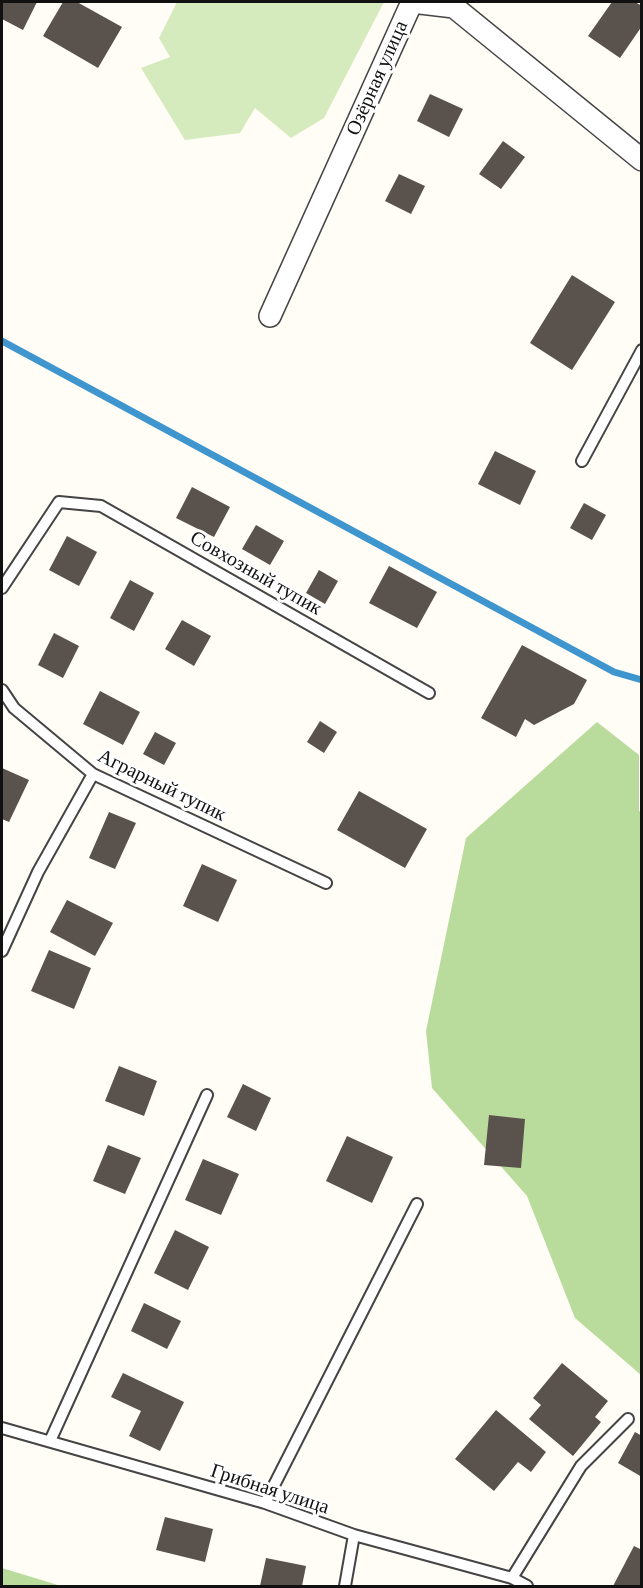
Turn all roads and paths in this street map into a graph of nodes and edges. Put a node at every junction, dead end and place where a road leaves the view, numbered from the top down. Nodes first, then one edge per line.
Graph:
1 (642, 160) edge
2 (270, 316) dead end
3 (642, 350) edge
4 (582, 461) dead end
5 (2, 588) edge
6 (2, 690) edge
7 (429, 693) dead end
8 (93, 774) junction
9 (326, 883) dead end
10 (2, 951) edge
11 (207, 1095) dead end
12 (417, 1204) dead end
13 (628, 1419) dead end
14 (2, 1428) edge
15 (50, 1441) junction
16 (265, 1503) junction
17 (354, 1535) junction
18 (512, 1578) junction
19 (345, 1587) edge
20 (527, 1587) edge

1 - 2 street, Озёрная улица
3 - 4 lane
5 - 7 lane, Совхозный тупик
6 - 8 lane, Аграрный тупик
8 - 9 lane, Аграрный тупик
8 - 10 lane
11 - 15 lane
12 - 16 lane
13 - 18 lane
14 - 15 lane, Грибная улица
15 - 16 lane, Грибная улица
16 - 17 lane, Грибная улица
17 - 18 lane, Грибная улица
17 - 19 lane
18 - 20 lane, Грибная улица

